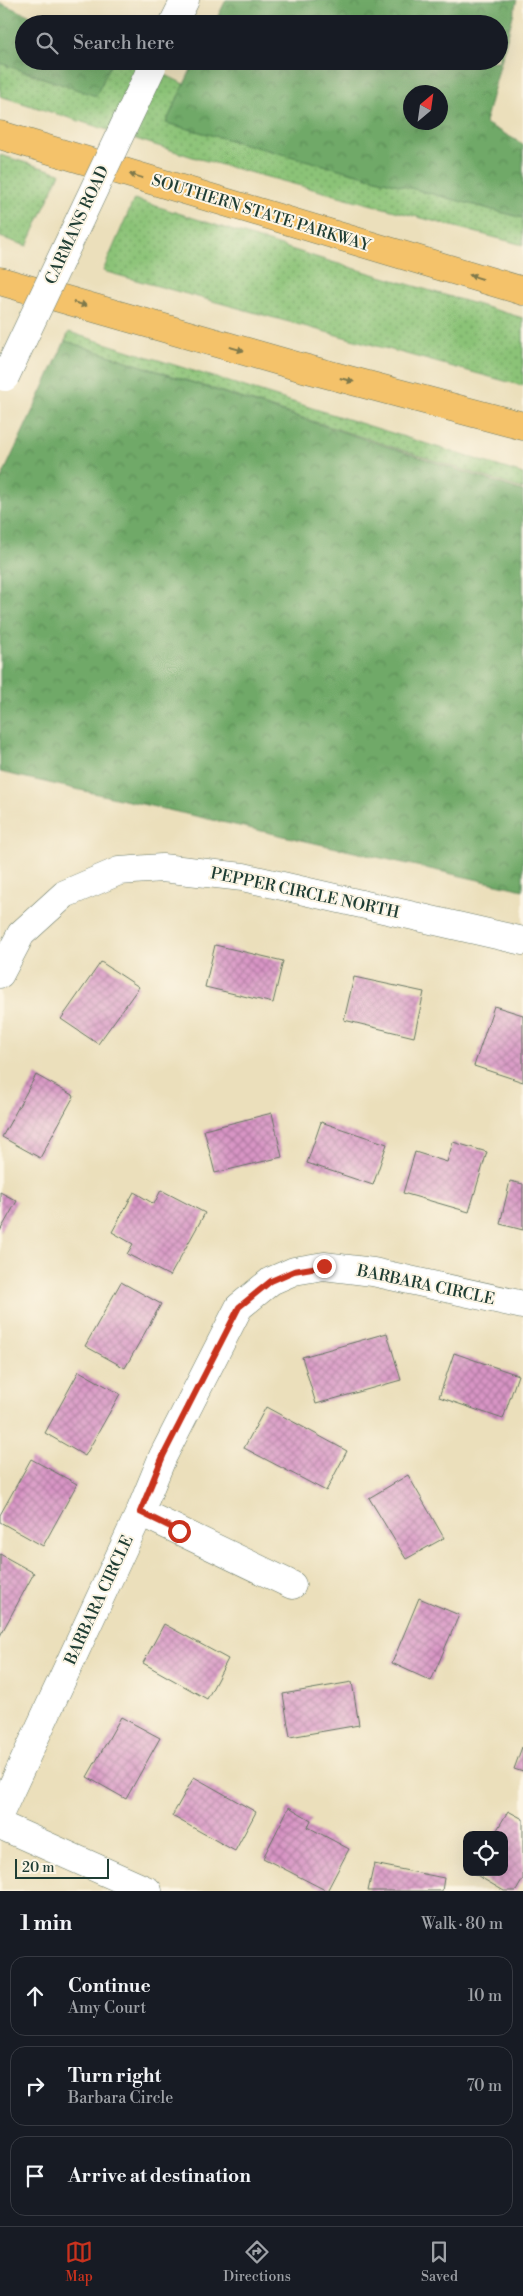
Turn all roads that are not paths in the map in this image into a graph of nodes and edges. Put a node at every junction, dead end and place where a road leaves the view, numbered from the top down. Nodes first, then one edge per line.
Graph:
1 (185, 0) edge
2 (178, 15) edge
3 (151, 70) edge
4 (0, 135) edge
5 (0, 281) edge
6 (523, 291) edge
7 (3, 383) edge
8 (523, 426) edge
9 (523, 941) edge
10 (0, 974) edge
11 (523, 1305) edge
12 (140, 1512) junction
13 (292, 1584) dead end
14 (0, 1813) edge
15 (0, 1825) edge
16 (148, 1891) edge

1 - 2 street
3 - 7 street, CARMANS ROAD, bridge
6 -> 4 highway, SOUTHERN STATE PARKWAY
5 -> 8 highway
9 - 10 street, PEPPER CIRCLE NORTH
11 - 12 street, BARBARA CIRCLE
12 - 13 street
12 - 14 street, BARBARA CIRCLE
15 - 16 street

